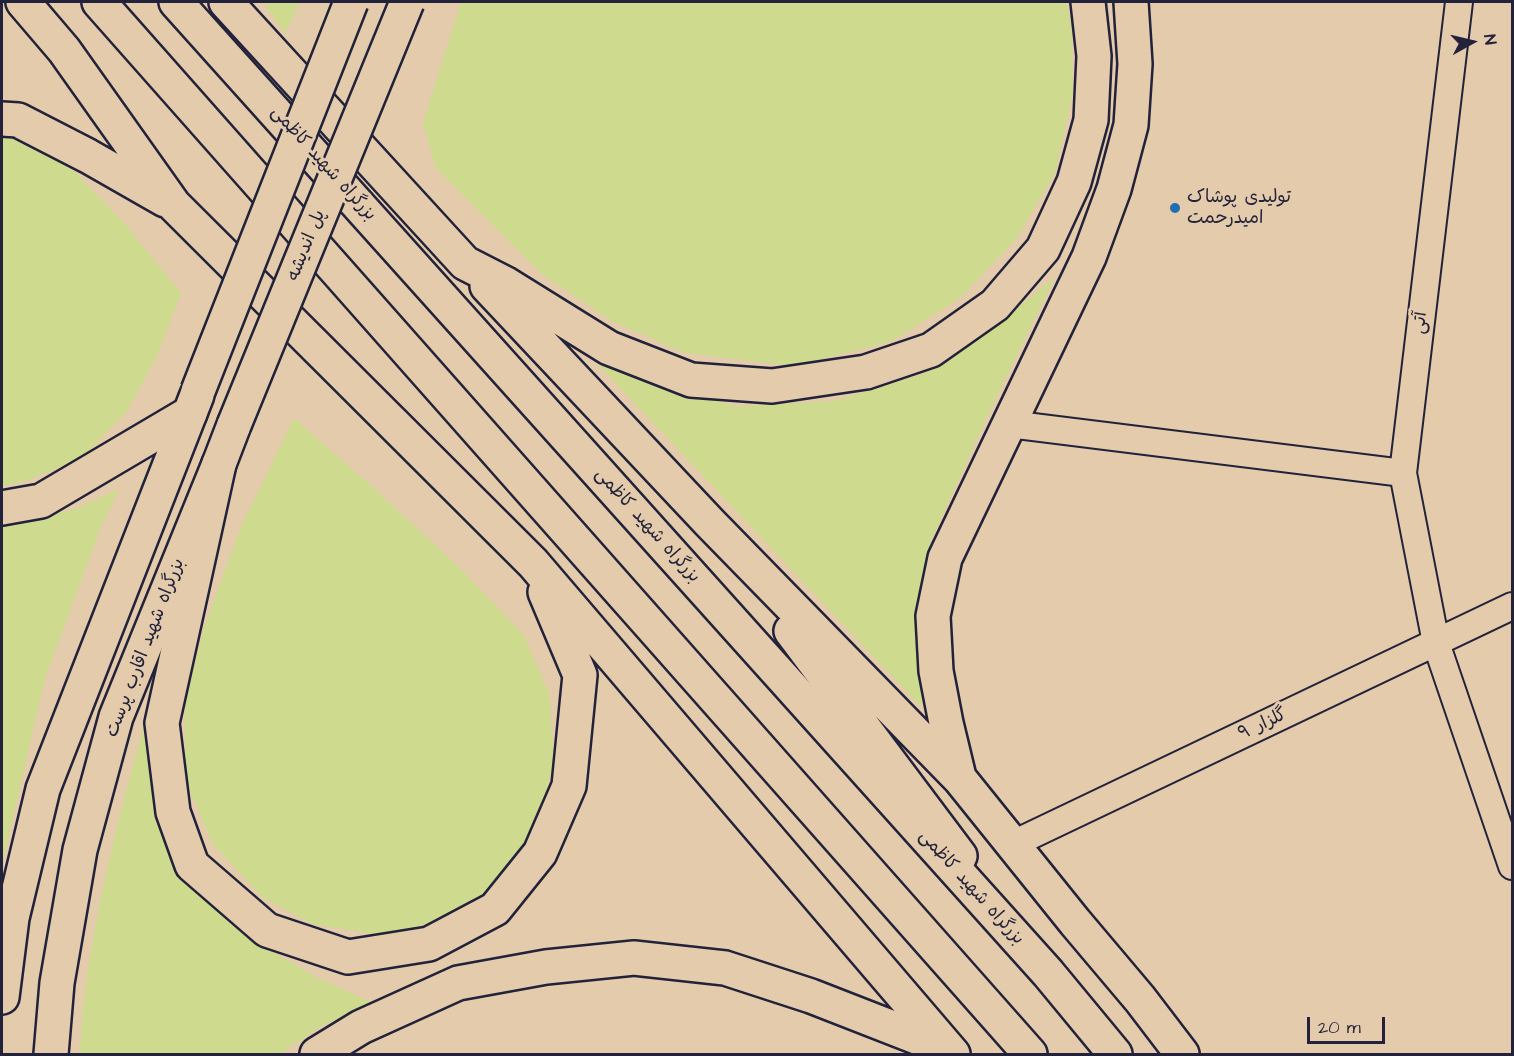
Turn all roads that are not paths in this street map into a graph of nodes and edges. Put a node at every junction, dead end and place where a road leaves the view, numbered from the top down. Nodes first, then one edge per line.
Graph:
1 (23, 2) edge
2 (99, 2) edge
3 (176, 2) edge
4 (226, 2) edge
5 (351, 2) edge
6 (407, 2) edge
7 (1088, 2) edge
8 (1131, 2) edge
9 (1460, 2) edge
10 (2, 119) edge
11 (174, 205) junction
12 (465, 262) junction
13 (194, 402) junction
14 (1009, 424) junction
15 (234, 425) joint
16 (219, 464) junction
17 (1402, 473) junction
18 (2, 508) edge
19 (710, 523) junction
20 (533, 563) junction
21 (1512, 606) edge
22 (1436, 643) junction
23 (960, 779) junction
24 (1012, 844) junction
25 (1512, 866) edge
26 (1048, 973) junction
27 (2, 997) edge
28 (952, 1052) edge
29 (51, 1054) edge
30 (317, 1054) edge
31 (1030, 1054) edge
32 (1115, 1054) edge
33 (1182, 1054) edge

1 - 11 main road
2 - 31 main road
3 - 26 main road, بزرگراه شهید کاظمی
4 - 12 main road
5 - 13 main road, bridge
6 - 15 main road, پل اندیشه, bridge
7 - 12 main road
8 - 14 main road
9 - 17 street, آتی
10 - 11 main road
11 - 20 main road
12 - 19 main road
13 - 18 main road
13 - 27 main road
14 - 17 street
14 - 23 main road
15 - 16 main road, بزرگراه شهید اقارب پرست
16 - 20 main road
16 - 29 main road, بزرگراه شهید اقارب پرست
17 - 22 street, آتی
19 - 23 main road
19 - 26 main road
20 - 28 main road
21 - 22 street, گلزار ۹
22 - 24 street, گلزار ۹
22 - 25 street, آتی
23 - 24 main road
24 - 33 main road
26 - 32 main road, بزرگراه شهید کاظمی
28 - 30 main road

